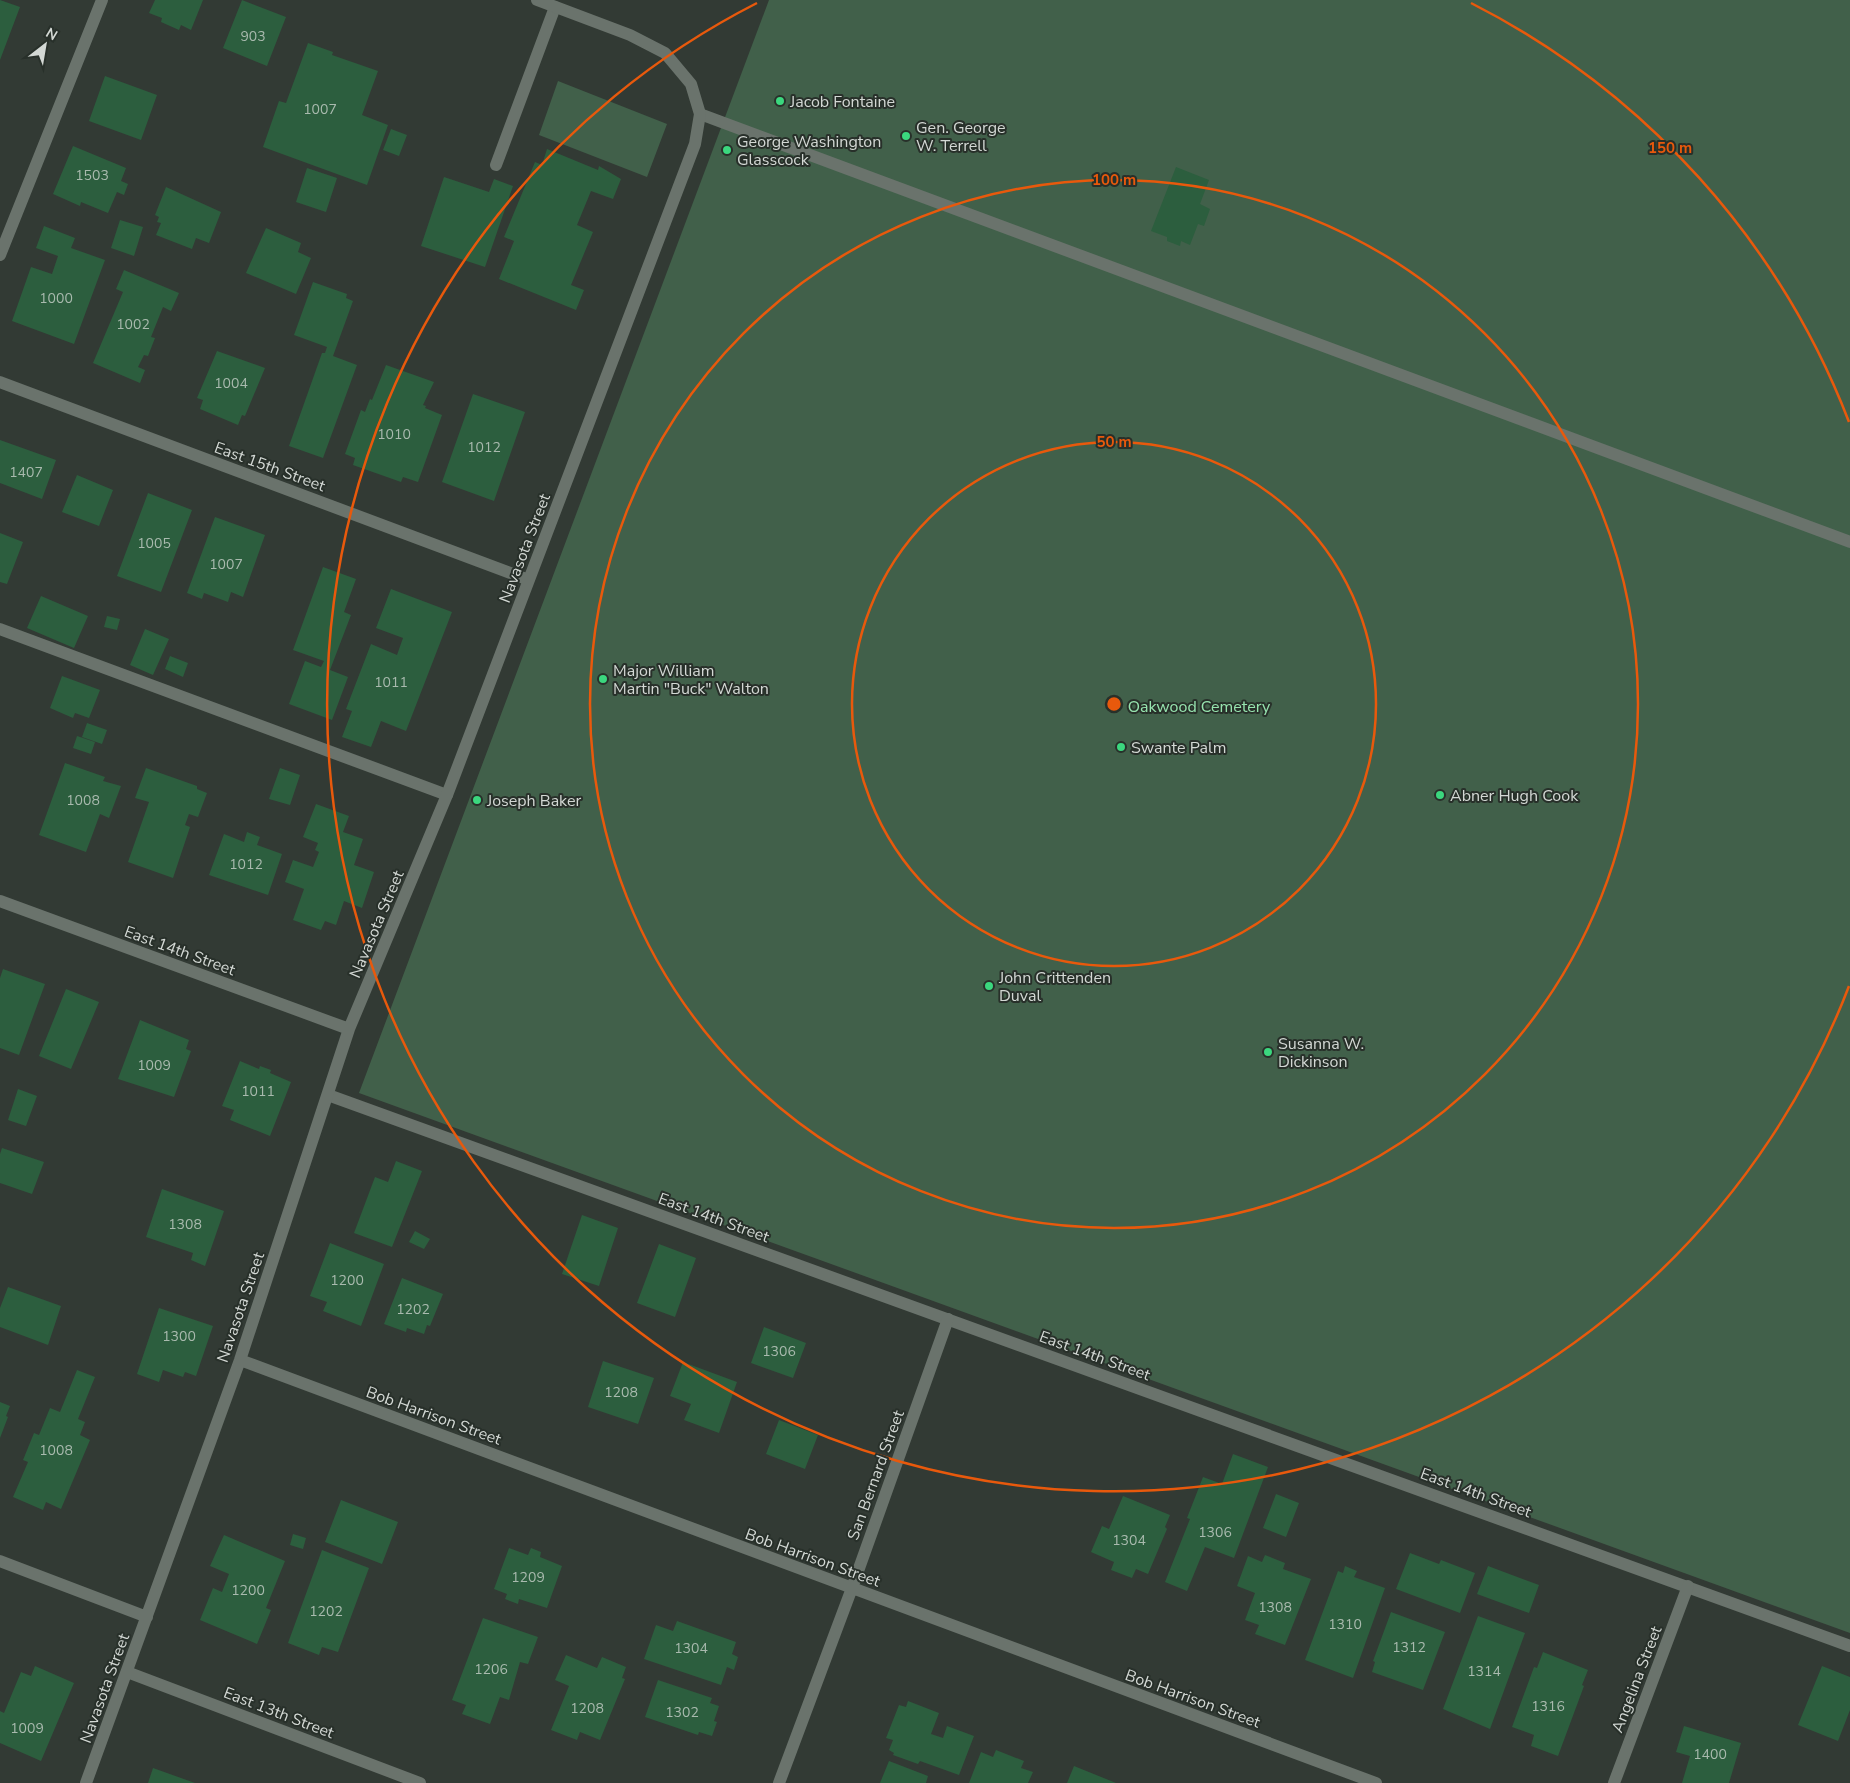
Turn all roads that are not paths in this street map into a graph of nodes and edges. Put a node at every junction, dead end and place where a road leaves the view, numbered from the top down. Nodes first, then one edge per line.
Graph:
1 (102, 0) edge
2 (537, 0) edge
3 (555, 7) junction
4 (700, 114) junction
5 (496, 165) dead end
6 (0, 255) edge
7 (0, 382) edge
8 (1850, 542) edge
9 (529, 580) junction
10 (0, 630) edge
11 (447, 795) junction
12 (0, 901) edge
13 (350, 1030) junction
14 (328, 1095) junction
15 (948, 1319) junction
16 (240, 1360) junction
17 (0, 1561) edge
18 (1688, 1586) junction
19 (852, 1588) junction
20 (147, 1617) junction
21 (1850, 1646) edge
22 (127, 1672) junction
23 (86, 1783) edge
24 (420, 1783) edge
25 (779, 1783) edge
26 (1376, 1783) edge
27 (1614, 1783) edge

1 - 6 street
2 - 3 street
3 - 4 street, Navasota Street
3 - 5 street
4 - 8 street
4 - 9 street, Navasota Street
7 - 9 street, East 15th Street
9 - 11 street, Navasota Street
10 - 11 street
11 - 13 street, Navasota Street
12 - 13 street, East 14th Street
13 - 14 street, Navasota Street
14 - 15 street, East 14th Street
14 - 16 street, Navasota Street
15 - 18 street, East 14th Street
15 - 19 street, San Bernard Street
16 - 19 street, Bob Harrison Street
16 - 20 street, Navasota Street
17 - 20 street
18 - 21 street, East 14th Street
18 - 27 street, Angelina Street
19 - 25 street, San Bernard Street
19 - 26 street, Bob Harrison Street
20 - 22 street, Navasota Street
22 - 23 street, Navasota Street
22 - 24 street, East 13th Street

